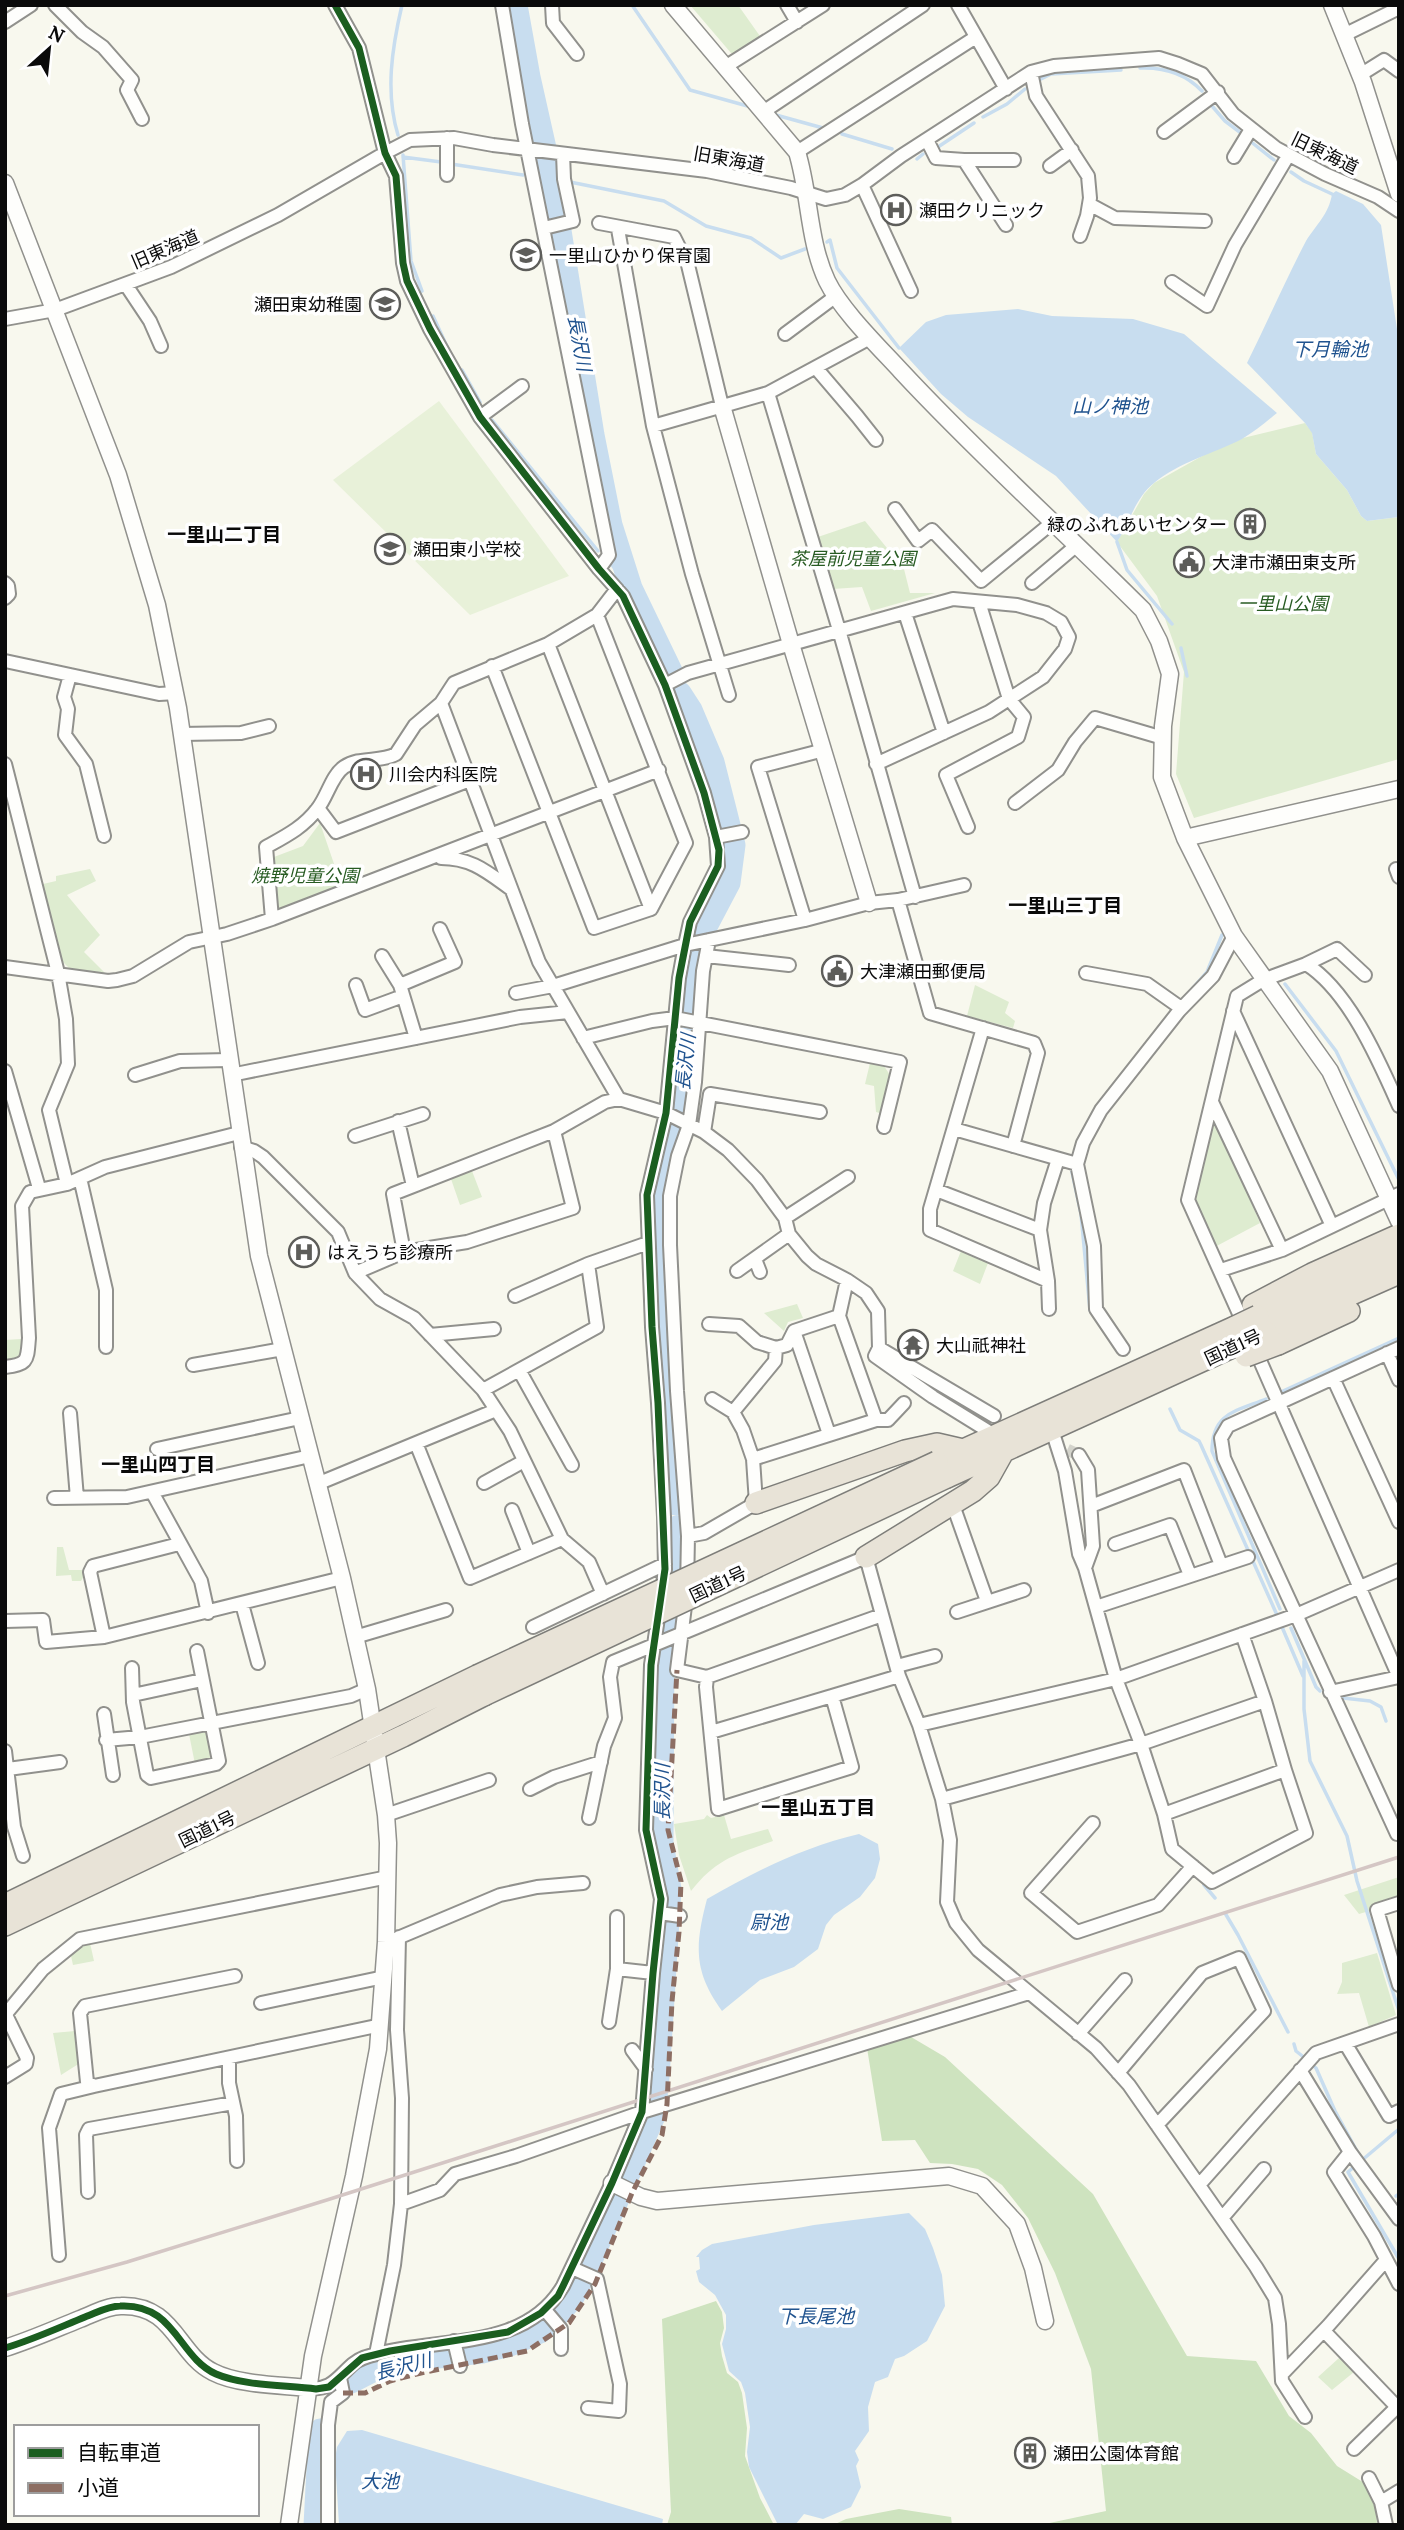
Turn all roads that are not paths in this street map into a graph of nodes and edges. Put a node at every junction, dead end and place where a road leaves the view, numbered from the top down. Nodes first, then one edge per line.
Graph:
1 (31, 5) edge
2 (55, 5) edge
3 (335, 5) edge
4 (502, 5) edge
5 (552, 5) edge
6 (673, 5) edge
7 (787, 5) edge
8 (823, 5) edge
9 (923, 5) edge
10 (958, 5) edge
11 (1332, 5) edge
12 (1399, 8) edge
13 (5, 22) edge
14 (797, 22) junction
15 (1344, 35) junction
16 (976, 37) junction
17 (577, 54) dead end
18 (725, 68) junction
19 (1399, 71) edge
20 (1031, 72) junction
21 (1360, 75) junction
22 (1006, 89) junction
23 (1218, 92) junction
24 (762, 112) junction
25 (142, 119) dead end
26 (1251, 128) junction
27 (1164, 132) dead end
28 (447, 138) junction
29 (927, 140) junction
30 (529, 150) junction
31 (1072, 150) junction
32 (797, 152) junction
33 (385, 153) junction
34 (563, 154) junction
35 (1288, 156) junction
36 (1234, 157) dead end
37 (964, 160) junction
38 (1014, 160) dead end
39 (1050, 166) dead end
40 (447, 175) dead end
41 (5, 183) edge
42 (862, 185) junction
43 (807, 193) junction
44 (1399, 194) edge
45 (1089, 204) junction
46 (1399, 211) edge
47 (1205, 221) dead end
48 (599, 223) dead end
49 (1006, 225) dead end
50 (544, 228) junction
51 (618, 229) junction
52 (1080, 236) dead end
53 (1172, 282) dead end
54 (126, 285) junction
55 (911, 291) dead end
56 (836, 296) junction
57 (55, 310) junction
58 (5, 319) edge
59 (785, 334) dead end
60 (870, 338) junction
61 (161, 346) dead end
62 (816, 368) junction
63 (522, 386) dead end
64 (768, 393) junction
65 (722, 406) junction
66 (480, 416) junction
67 (653, 425) junction
68 (876, 440) dead end
69 (895, 509) dead end
70 (1053, 522) junction
71 (1077, 545) junction
72 (599, 569) junction
73 (5, 583) edge
74 (1032, 583) dead end
75 (617, 589) junction
76 (5, 598) edge
77 (979, 602) junction
78 (905, 613) junction
79 (597, 615) junction
80 (839, 631) junction
81 (548, 644) junction
82 (791, 644) junction
83 (6, 665) edge
84 (722, 665) junction
85 (492, 666) junction
86 (70, 675) junction
87 (665, 685) junction
88 (176, 693) junction
89 (729, 695) dead end
90 (1009, 699) junction
91 (441, 703) junction
92 (269, 726) dead end
93 (944, 733) junction
94 (181, 734) junction
95 (1163, 738) junction
96 (824, 750) junction
97 (5, 764) edge
98 (876, 764) junction
99 (659, 770) junction
100 (470, 780) junction
101 (1399, 789) edge
102 (9, 792) edge
103 (605, 792) junction
104 (1015, 803) dead end
105 (318, 808) junction
106 (549, 813) junction
107 (968, 827) dead end
108 (742, 832) dead end
109 (104, 836) dead end
110 (491, 836) junction
111 (717, 837) junction
112 (1185, 838) junction
113 (433, 858) junction
114 (964, 885) dead end
115 (512, 890) junction
116 (915, 897) junction
117 (898, 900) junction
118 (869, 902) junction
119 (651, 909) junction
120 (272, 919) junction
121 (805, 920) junction
122 (440, 929) dead end
123 (1234, 936) junction
124 (211, 938) junction
125 (709, 940) junction
126 (685, 945) junction
127 (382, 956) dead end
128 (706, 956) junction
129 (1306, 964) junction
130 (789, 965) dead end
131 (5, 967) edge
132 (58, 973) junction
133 (1086, 973) dead end
134 (1365, 975) dead end
135 (1264, 980) junction
136 (356, 985) dead end
137 (553, 986) junction
138 (402, 991) junction
139 (516, 993) dead end
140 (1181, 1008) junction
141 (1233, 1011) junction
142 (568, 1013) junction
143 (675, 1018) junction
144 (699, 1021) junction
145 (984, 1028) junction
146 (416, 1038) junction
147 (583, 1038) junction
148 (230, 1067) junction
149 (5, 1071) edge
150 (135, 1075) dead end
151 (7, 1085) edge
152 (618, 1098) junction
153 (1212, 1102) junction
154 (1398, 1104) edge
155 (820, 1112) dead end
156 (667, 1113) junction
157 (423, 1114) dead end
158 (398, 1121) junction
159 (689, 1124) junction
160 (884, 1127) dead end
161 (954, 1129) junction
162 (554, 1131) junction
163 (704, 1132) junction
164 (355, 1136) dead end
165 (240, 1140) junction
166 (1013, 1146) junction
167 (1058, 1159) junction
168 (1077, 1164) junction
169 (848, 1177) dead end
170 (80, 1178) junction
171 (67, 1184) junction
172 (413, 1186) junction
173 (39, 1188) junction
174 (936, 1190) junction
175 (1394, 1196) edge
176 (1398, 1216) edge
177 (785, 1218) junction
178 (1332, 1226) junction
179 (1040, 1230) junction
180 (789, 1234) junction
181 (648, 1243) junction
182 (1394, 1243) edge
183 (1282, 1250) junction
184 (404, 1252) junction
185 (755, 1259) junction
186 (588, 1264) junction
187 (1221, 1270) junction
188 (737, 1271) dead end
189 (760, 1272) dead end
190 (355, 1273) junction
191 (1399, 1273) edge
192 (847, 1280) junction
193 (1048, 1281) junction
194 (1399, 1287) edge
195 (515, 1296) dead end
196 (1317, 1300) junction
197 (1049, 1309) dead end
198 (839, 1316) junction
199 (709, 1324) dead end
200 (1263, 1324) junction
201 (494, 1329) dead end
202 (794, 1331) junction
203 (430, 1335) junction
204 (1239, 1336) junction
205 (106, 1347) dead end
206 (776, 1348) junction
207 (879, 1348) junction
208 (282, 1349) junction
209 (1123, 1349) dead end
210 (1393, 1351) edge
211 (193, 1365) dead end
212 (5, 1367) edge
213 (519, 1370) junction
214 (1333, 1377) junction
215 (1399, 1380) edge
216 (482, 1390) junction
217 (712, 1399) dead end
218 (1278, 1402) junction
219 (904, 1403) dead end
220 (496, 1410) junction
221 (733, 1412) junction
222 (70, 1413) dead end
223 (300, 1418) junction
224 (876, 1420) junction
225 (1052, 1430) junction
226 (829, 1434) junction
227 (997, 1434) junction
228 (416, 1443) junction
229 (157, 1449) dead end
230 (963, 1450) junction
231 (1079, 1455) dead end
232 (310, 1456) junction
233 (753, 1459) junction
234 (524, 1461) junction
235 (572, 1465) dead end
236 (942, 1470) junction
237 (484, 1483) dead end
238 (317, 1484) junction
239 (152, 1492) junction
240 (54, 1498) dead end
241 (77, 1498) junction
242 (756, 1503) junction
243 (953, 1505) junction
244 (1091, 1506) junction
245 (512, 1510) dead end
246 (687, 1515) junction
247 (664, 1517) junction
248 (1399, 1522) edge
249 (688, 1536) junction
250 (562, 1539) junction
251 (179, 1544) junction
252 (1115, 1544) dead end
253 (528, 1553) junction
254 (866, 1557) junction
255 (1248, 1557) dead end
256 (665, 1564) junction
257 (1221, 1565) junction
258 (1085, 1568) junction
259 (1399, 1570) edge
260 (1190, 1575) junction
261 (342, 1578) junction
262 (1359, 1586) junction
263 (1024, 1590) dead end
264 (603, 1594) junction
265 (987, 1601) junction
266 (242, 1604) junction
267 (1096, 1607) junction
268 (446, 1610) dead end
269 (957, 1612) dead end
270 (208, 1613) junction
271 (882, 1615) junction
272 (1296, 1615) junction
273 (5, 1621) edge
274 (533, 1627) dead end
275 (682, 1633) junction
276 (1242, 1634) junction
277 (104, 1637) junction
278 (355, 1637) junction
279 (654, 1644) junction
280 (197, 1651) dead end
281 (935, 1656) dead end
282 (258, 1663) dead end
283 (132, 1668) dead end
284 (898, 1671) junction
285 (707, 1677) junction
286 (1399, 1677) edge
287 (1116, 1679) junction
288 (202, 1680) junction
289 (481, 1686) junction
290 (367, 1689) junction
291 (1330, 1692) junction
292 (133, 1695) junction
293 (832, 1696) junction
294 (1265, 1702) junction
295 (104, 1714) dead end
296 (211, 1723) junction
297 (919, 1724) junction
298 (373, 1726) junction
299 (711, 1732) junction
300 (140, 1737) junction
301 (106, 1741) junction
302 (1141, 1744) junction
303 (376, 1749) junction
304 (5, 1751) edge
305 (60, 1762) dead end
306 (601, 1762) junction
307 (8, 1769) junction
308 (1285, 1770) junction
309 (113, 1775) dead end
310 (489, 1780) dead end
311 (530, 1788) dead end
312 (942, 1799) junction
313 (1164, 1814) junction
314 (386, 1815) junction
315 (589, 1818) dead end
316 (1093, 1823) dead end
317 (1399, 1834) edge
318 (23, 1856) dead end
319 (1193, 1866) junction
320 (388, 1877) junction
321 (583, 1883) dead end
322 (1399, 1903) edge
323 (5, 1905) edge
324 (661, 1913) junction
325 (680, 1916) dead end
326 (617, 1917) dead end
327 (5, 1925) edge
328 (393, 1940) junction
329 (1394, 1949) edge
330 (617, 1969) junction
331 (653, 1973) junction
332 (235, 1976) dead end
333 (384, 1977) junction
334 (1125, 1980) dead end
335 (1399, 1985) edge
336 (1029, 1993) junction
337 (261, 2003) dead end
338 (6, 2015) edge
339 (609, 2022) dead end
340 (1399, 2024) edge
341 (381, 2025) junction
342 (1078, 2034) junction
343 (1345, 2043) junction
344 (632, 2050) dead end
345 (229, 2057) junction
346 (646, 2069) junction
347 (1302, 2069) junction
348 (1118, 2073) junction
349 (5, 2077) edge
350 (94, 2086) junction
351 (233, 2103) junction
352 (1399, 2111) edge
353 (642, 2112) junction
354 (1157, 2125) junction
355 (1355, 2160) junction
356 (237, 2161) dead end
357 (1264, 2169) dead end
358 (612, 2183) junction
359 (1199, 2185) junction
360 (88, 2192) dead end
361 (401, 2204) junction
362 (1222, 2218) junction
363 (1399, 2219) edge
364 (59, 2255) dead end
365 (1386, 2260) junction
366 (573, 2269) junction
367 (1399, 2284) edge
368 (545, 2310) junction
369 (1045, 2321) dead end
370 (1324, 2331) junction
371 (454, 2342) junction
372 (5, 2348) edge
373 (561, 2348) dead end
374 (376, 2354) junction
375 (460, 2365) dead end
376 (1282, 2374) junction
377 (340, 2378) junction
378 (308, 2388) junction
379 (1398, 2407) edge
380 (588, 2408) dead end
381 (1305, 2417) dead end
382 (1354, 2449) dead end
383 (1369, 2478) dead end
384 (1399, 2491) edge
385 (1381, 2502) junction
386 (289, 2525) edge
387 (328, 2525) edge
388 (1386, 2525) edge

1 - 13 street
2 - 25 street
3 - 33 street
4 - 30 street
5 - 17 street
6 - 18 street
7 - 14 street
8 - 14 street
9 - 24 street
10 - 16 street
11 - 15 street
12 - 15 street
14 - 18 street
15 - 21 street
16 - 22 street
16 - 32 street
18 - 24 street
19 - 21 street
20 - 22 street, 旧東海道
20 - 23 street, 旧東海道
20 - 31 street
21 - 44 street
22 - 29 street, 旧東海道
23 - 26 street, 旧東海道
23 - 27 street
24 - 32 street
26 - 35 street, 旧東海道
26 - 36 street
28 - 30 street, 旧東海道
28 - 33 street, 旧東海道
28 - 40 street
29 - 37 street
29 - 42 street, 旧東海道
30 - 34 street, 旧東海道
30 - 50 street
31 - 39 street
31 - 45 street
32 - 43 street
33 - 54 street, 旧東海道
33 - 66 street
34 - 43 street, 旧東海道
34 - 50 street
35 - 46 street, 旧東海道
35 - 53 street
37 - 38 street
37 - 49 street
41 - 57 street
42 - 43 street, 旧東海道
42 - 55 street
43 - 56 street
45 - 47 street
45 - 52 street
48 - 51 street
50 - 72 street
51 - 65 street
51 - 67 street
54 - 57 street, 旧東海道
54 - 61 street
56 - 59 street
56 - 60 street
57 - 58 street, 旧東海道
57 - 88 street
60 - 62 street
60 - 70 street
62 - 64 street
62 - 68 street
63 - 66 street
64 - 65 street
64 - 80 street
65 - 67 street
65 - 82 street
66 - 72 street
67 - 84 street
69 - 70 street
70 - 71 street
71 - 74 street
71 - 95 street
72 - 75 street
73 - 76 street
75 - 79 street
75 - 87 street
77 - 78 street
77 - 90 street
77 - 90 street
78 - 80 street
78 - 93 street
79 - 81 street
79 - 99 street
80 - 82 street
80 - 98 street
81 - 85 street
81 - 103 street
82 - 84 street
82 - 96 street
83 - 86 street
84 - 87 street
84 - 89 street
85 - 91 street
85 - 106 street
86 - 88 street
86 - 109 street
87 - 111 street
88 - 94 street
90 - 93 street
90 - 107 street
91 - 100 street
91 - 105 street
92 - 94 street
93 - 98 street
94 - 124 street
95 - 104 street
95 - 112 street
96 - 118 street
96 - 121 street
97 - 102 street
98 - 116 street
99 - 103 street
99 - 119 street
100 - 105 street
100 - 110 street
101 - 112 street
102 - 132 street
103 - 106 street
103 - 119 street
105 - 120 street
106 - 110 street
106 - 119 street
108 - 111 street
110 - 113 street
110 - 115 street
111 - 126 street
112 - 123 street
113 - 115 street
113 - 120 street
114 - 116 street
115 - 137 street
116 - 117 street
117 - 118 street
117 - 145 street
118 - 121 street
120 - 124 street
121 - 125 street
122 - 138 street
123 - 135 street
123 - 140 street
124 - 132 street
124 - 148 street
125 - 126 street
125 - 128 street
126 - 137 street
126 - 143 street
127 - 138 street
128 - 130 street
128 - 144 street
129 - 134 street
129 - 135 street
129 - 154 street
131 - 132 street
132 - 171 street
133 - 140 street
135 - 141 street
135 - 175 street
136 - 138 street
137 - 139 street
137 - 142 street
138 - 146 street
140 - 168 street
141 - 153 street
141 - 178 street
142 - 146 street
142 - 147 street
143 - 144 street
143 - 147 street
143 - 156 street
144 - 159 street
144 - 160 street
145 - 161 street
145 - 166 street
146 - 148 street
147 - 152 street
148 - 150 street
148 - 165 street
149 - 151 street
151 - 173 street
152 - 156 street
152 - 162 street
153 - 183 street
153 - 187 street
155 - 163 street
156 - 159 street
156 - 181 street
157 - 158 street
158 - 164 street
158 - 172 street
159 - 163 street
159 - 246 street
161 - 166 street
161 - 174 street
162 - 172 street
162 - 184 street
163 - 177 street
165 - 170 street
165 - 190 street
165 - 208 street
166 - 167 street
167 - 168 street
167 - 179 street
168 - 209 street
169 - 177 street
170 - 171 street
170 - 205 street
171 - 173 street
172 - 184 street
173 - 212 street
174 - 179 street
174 - 193 street
175 - 176 street
175 - 178 street
177 - 180 street
178 - 183 street
179 - 193 street
180 - 185 street
180 - 192 street
181 - 186 street
181 - 247 street
182 - 196 highway, 国道1号
182 - 200 highway
183 - 187 street
184 - 190 street
185 - 188 street
185 - 189 street
186 - 195 street
186 - 213 street
187 - 218 street
190 - 203 street
191 - 196 highway, 国道1号
192 - 198 street
192 - 207 street
193 - 197 street
194 - 200 highway
196 - 200 highway, 国道1号
198 - 202 street
198 - 224 street
199 - 206 street
200 - 204 highway, bridge
200 - 204 highway
201 - 203 street
202 - 206 street
202 - 226 street
203 - 216 street
204 - 225 highway, 国道1号
204 - 227 highway, 国道1号
206 - 221 street
207 - 227 street
207 - 227 street
208 - 211 street
208 - 223 street
210 - 214 street
210 - 215 street
213 - 216 street
213 - 235 street
214 - 218 street
214 - 248 street
216 - 220 street
217 - 221 street
218 - 262 street
218 - 272 street
219 - 224 street
220 - 228 street
220 - 234 street
221 - 233 street
222 - 241 street
223 - 229 street
223 - 232 street
224 - 226 street
225 - 227 highway, 国道1号
225 - 258 street
226 - 233 street
227 - 230 highway, 国道1号
227 - 236 highway, 国道1号
227 - 243 highway
228 - 238 street
228 - 253 street
230 - 236 highway, 国道1号
230 - 242 highway
231 - 244 street
232 - 238 street
232 - 239 street
233 - 242 street
234 - 237 street
234 - 250 street
236 - 289 highway, 国道1号, bridge
238 - 261 street
239 - 241 street
239 - 251 street
240 - 241 street
242 - 249 street
243 - 254 highway
243 - 265 street
244 - 257 street
244 - 258 street
245 - 253 street
246 - 247 street
246 - 249 street
247 - 256 street
249 - 275 street
250 - 253 street
250 - 264 street
251 - 270 street
251 - 277 street
252 - 260 street
254 - 271 street
254 - 275 street
255 - 257 street
256 - 264 street
256 - 279 street
257 - 260 street
258 - 267 street
259 - 262 street
260 - 267 street
261 - 266 street
261 - 278 street
262 - 272 street
262 - 286 street
263 - 265 street
264 - 274 street
265 - 269 street
266 - 270 street
266 - 282 street
267 - 287 street
268 - 278 street
270 - 277 street
271 - 284 street
271 - 285 street
272 - 276 street
272 - 291 street
273 - 277 street
275 - 279 street
275 - 285 street
276 - 287 street
276 - 294 street
278 - 290 street
279 - 306 street
279 - 324 street
280 - 288 street
281 - 284 street
283 - 292 street
284 - 293 street
284 - 297 street
285 - 299 street
286 - 291 street
287 - 297 street
287 - 302 street
288 - 292 street
288 - 296 street
289 - 298 highway, 国道1号
289 - 303 highway, 国道1号
290 - 296 street
290 - 298 street
291 - 317 street
292 - 300 street
293 - 299 street
293 - 299 street
294 - 302 street
294 - 308 street
295 - 301 street
296 - 300 street
296 - 300 street
297 - 312 street
298 - 303 street
298 - 323 highway, 国道1号
300 - 301 street
301 - 309 street
302 - 312 street
302 - 313 street
303 - 314 street
303 - 327 highway, 国道1号
304 - 307 street
305 - 307 street
306 - 311 street
306 - 315 street
307 - 318 street
308 - 313 street
308 - 319 street
310 - 314 street
312 - 336 street
313 - 319 street
314 - 320 street
316 - 319 street
320 - 328 street
320 - 338 street
321 - 328 street
322 - 329 street
324 - 325 street
324 - 331 street
326 - 330 street
328 - 333 street
328 - 361 street
329 - 335 street
330 - 331 street
330 - 339 street
331 - 346 street
332 - 350 street
333 - 337 street
333 - 341 street
334 - 342 street
336 - 342 street
336 - 353 street
338 - 349 street
340 - 343 street
341 - 345 street
341 - 378 street
342 - 348 street
343 - 347 street
343 - 352 street
344 - 346 street
345 - 350 street
345 - 351 street
346 - 353 street
347 - 355 street
347 - 359 street
348 - 354 street
348 - 354 street
350 - 364 street
351 - 356 street
351 - 360 street
353 - 358 street
353 - 361 street
354 - 359 street
355 - 363 street
355 - 365 street
357 - 362 street
358 - 366 street
358 - 369 street
359 - 362 street
361 - 374 street
362 - 376 street
365 - 367 street
365 - 370 street
366 - 368 street
366 - 380 street
368 - 371 street
368 - 373 street
370 - 376 street
370 - 379 street
371 - 374 street
371 - 375 street
372 - 378 street
374 - 377 street
376 - 381 street
377 - 378 street
377 - 387 street
378 - 386 street
379 - 382 street
383 - 385 street
384 - 385 street
385 - 388 street

